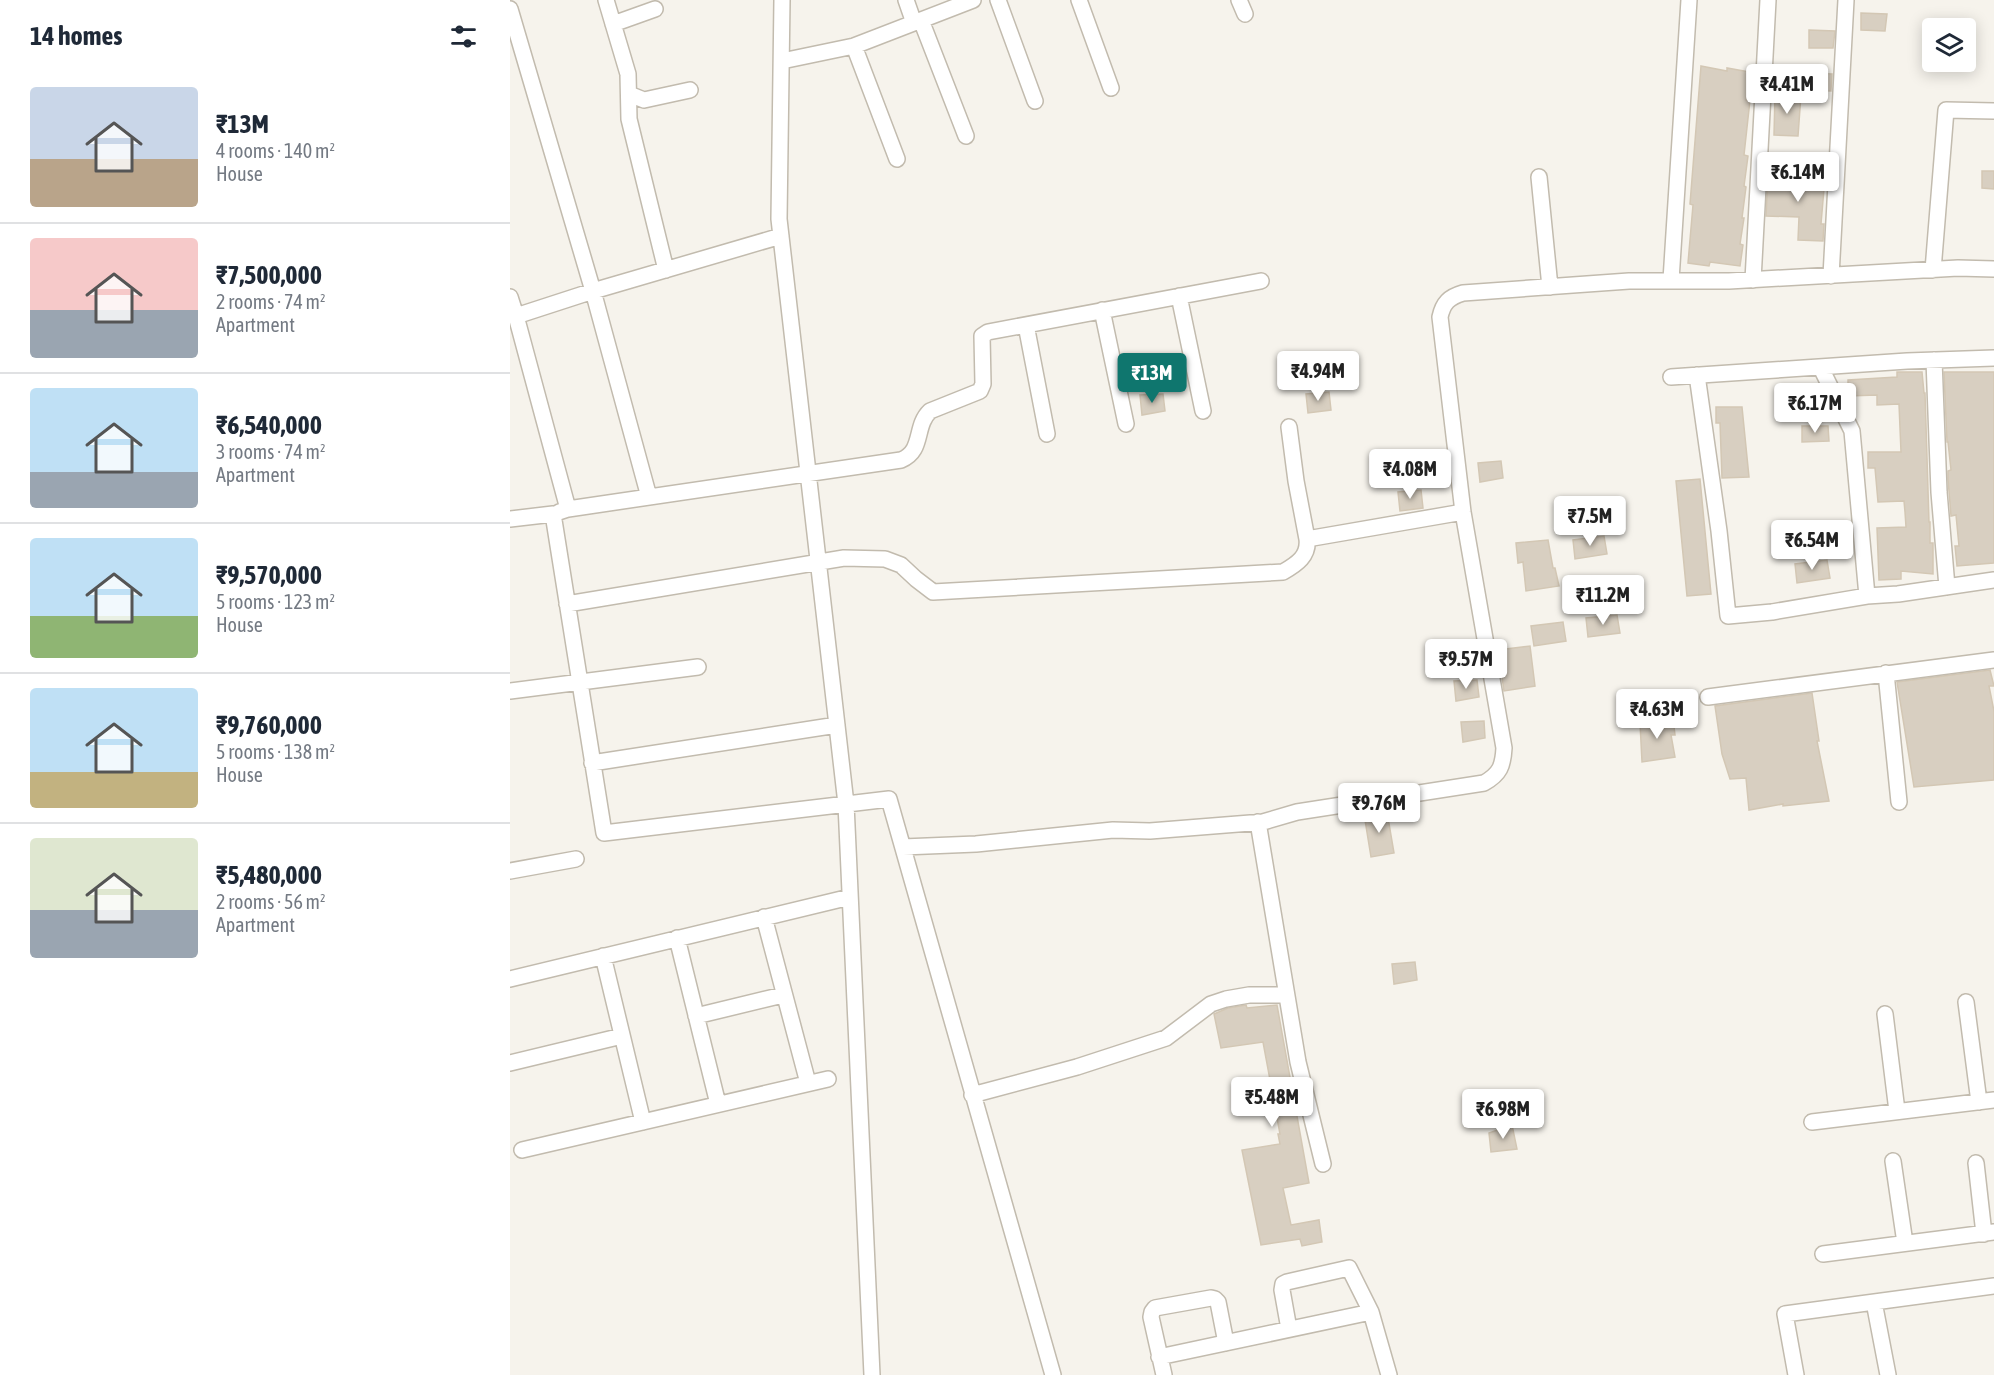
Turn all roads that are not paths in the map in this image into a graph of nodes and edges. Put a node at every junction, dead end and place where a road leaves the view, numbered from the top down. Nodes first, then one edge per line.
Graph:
1 (606, 0) edge
2 (782, 0) edge
3 (906, 0) edge
4 (973, 0) edge
5 (998, 0) edge
6 (1079, 0) edge
7 (1689, 0) edge
8 (1768, 0) edge
9 (1846, 0) edge
10 (510, 9) edge
11 (655, 9) dead end
12 (917, 22) junction
13 (614, 24) junction
14 (854, 46) junction
15 (782, 61) junction
16 (1112, 88) dead end
17 (690, 90) dead end
18 (629, 94) junction
19 (1035, 100) dead end
20 (1994, 111) edge
21 (966, 136) dead end
22 (897, 159) dead end
23 (1539, 177) dead end
24 (781, 236) junction
25 (1994, 269) edge
26 (666, 270) junction
27 (1933, 270) junction
28 (1830, 276) junction
29 (1671, 280) junction
30 (1753, 280) junction
31 (1261, 281) dead end
32 (1550, 287) junction
33 (593, 291) junction
34 (1179, 296) junction
35 (510, 297) edge
36 (1102, 310) junction
37 (516, 315) junction
38 (1026, 325) junction
39 (1994, 358) edge
40 (1934, 360) junction
41 (1821, 368) junction
42 (1697, 375) junction
43 (1671, 377) dead end
44 (1203, 411) dead end
45 (1126, 424) dead end
46 (1289, 427) dead end
47 (1047, 434) dead end
48 (808, 474) junction
49 (649, 497) junction
50 (568, 509) junction
51 (1463, 512) junction
52 (553, 514) junction
53 (510, 519) edge
54 (1307, 539) junction
55 (818, 561) junction
56 (1994, 580) edge
57 (1947, 587) junction
58 (1868, 596) junction
59 (567, 604) junction
60 (1994, 660) edge
61 (698, 667) dead end
62 (1886, 673) junction
63 (579, 683) junction
64 (510, 691) edge
65 (1708, 697) dead end
66 (837, 725) junction
67 (592, 763) junction
68 (1899, 802) dead end
69 (846, 804) junction
70 (1258, 822) junction
71 (903, 847) junction
72 (576, 859) dead end
73 (510, 871) edge
74 (850, 897) junction
75 (764, 918) junction
76 (677, 938) junction
77 (603, 956) junction
78 (510, 979) edge
79 (783, 995) junction
80 (1286, 995) junction
81 (1966, 1002) dead end
82 (1885, 1014) dead end
83 (696, 1016) junction
84 (622, 1036) junction
85 (510, 1063) edge
86 (828, 1078) dead end
87 (808, 1083) junction
88 (972, 1095) junction
89 (1986, 1101) edge
90 (718, 1104) junction
91 (1897, 1111) junction
92 (643, 1122) junction
93 (1812, 1122) dead end
94 (522, 1150) dead end
95 (1893, 1161) dead end
96 (1976, 1163) dead end
97 (1323, 1164) dead end
98 (1989, 1233) edge
99 (1905, 1244) junction
100 (1823, 1254) dead end
101 (1994, 1286) edge
102 (1874, 1302) junction
103 (1371, 1312) junction
104 (1289, 1329) junction
105 (1226, 1342) junction
106 (1159, 1357) junction
107 (872, 1375) edge
108 (1053, 1375) edge
109 (1164, 1375) edge
110 (1389, 1375) edge
111 (1796, 1375) edge
112 (1888, 1375) edge

1 - 13 street
2 - 15 street
3 - 12 street
4 - 12 street
5 - 19 street
6 - 16 street
7 - 29 street
8 - 30 street
9 - 28 street
10 - 33 street
11 - 13 street
12 - 14 street
12 - 21 street
13 - 18 street
14 - 15 street
14 - 22 street
15 - 24 street
17 - 18 street
18 - 26 street
20 - 27 street
23 - 32 street
24 - 26 street
24 - 48 street
25 - 27 street
26 - 33 street
27 - 28 street
28 - 30 street
29 - 30 street
29 - 32 street
31 - 34 street
32 - 51 street
33 - 37 street
33 - 49 street
34 - 36 street
34 - 44 street
35 - 37 street
36 - 38 street
36 - 45 street
37 - 50 street
38 - 47 street
38 - 48 street
39 - 40 street
40 - 41 street
40 - 57 street
41 - 42 street
41 - 58 street
42 - 43 street
42 - 58 street
46 - 54 street
48 - 49 street
48 - 55 street
49 - 50 street
50 - 52 street
51 - 54 street
51 - 70 street
52 - 53 street
52 - 59 street
54 - 55 street
55 - 59 street
55 - 66 street
56 - 57 street
57 - 58 street
59 - 63 street
60 - 62 street
61 - 63 street
62 - 65 street
62 - 68 street
63 - 64 street
63 - 67 street
66 - 67 street
66 - 69 street
67 - 69 street
69 - 71 street
69 - 74 street
70 - 71 street
70 - 80 street
71 - 88 street
72 - 73 street
74 - 75 street
74 - 107 street
75 - 76 street
75 - 79 street
76 - 77 street
76 - 83 street
77 - 78 street
77 - 84 street
79 - 83 street
79 - 87 street
80 - 88 street
80 - 97 street
81 - 89 street
82 - 91 street
83 - 90 street
84 - 85 street
84 - 92 street
86 - 87 street
87 - 90 street
88 - 108 street
89 - 91 street
90 - 92 street
91 - 93 street
92 - 94 street
95 - 99 street
96 - 98 street
98 - 99 street
99 - 100 street
101 - 102 street
102 - 111 street
102 - 112 street
103 - 104 street
103 - 104 street
103 - 110 street
104 - 105 street
105 - 106 street
105 - 106 street
106 - 109 street

